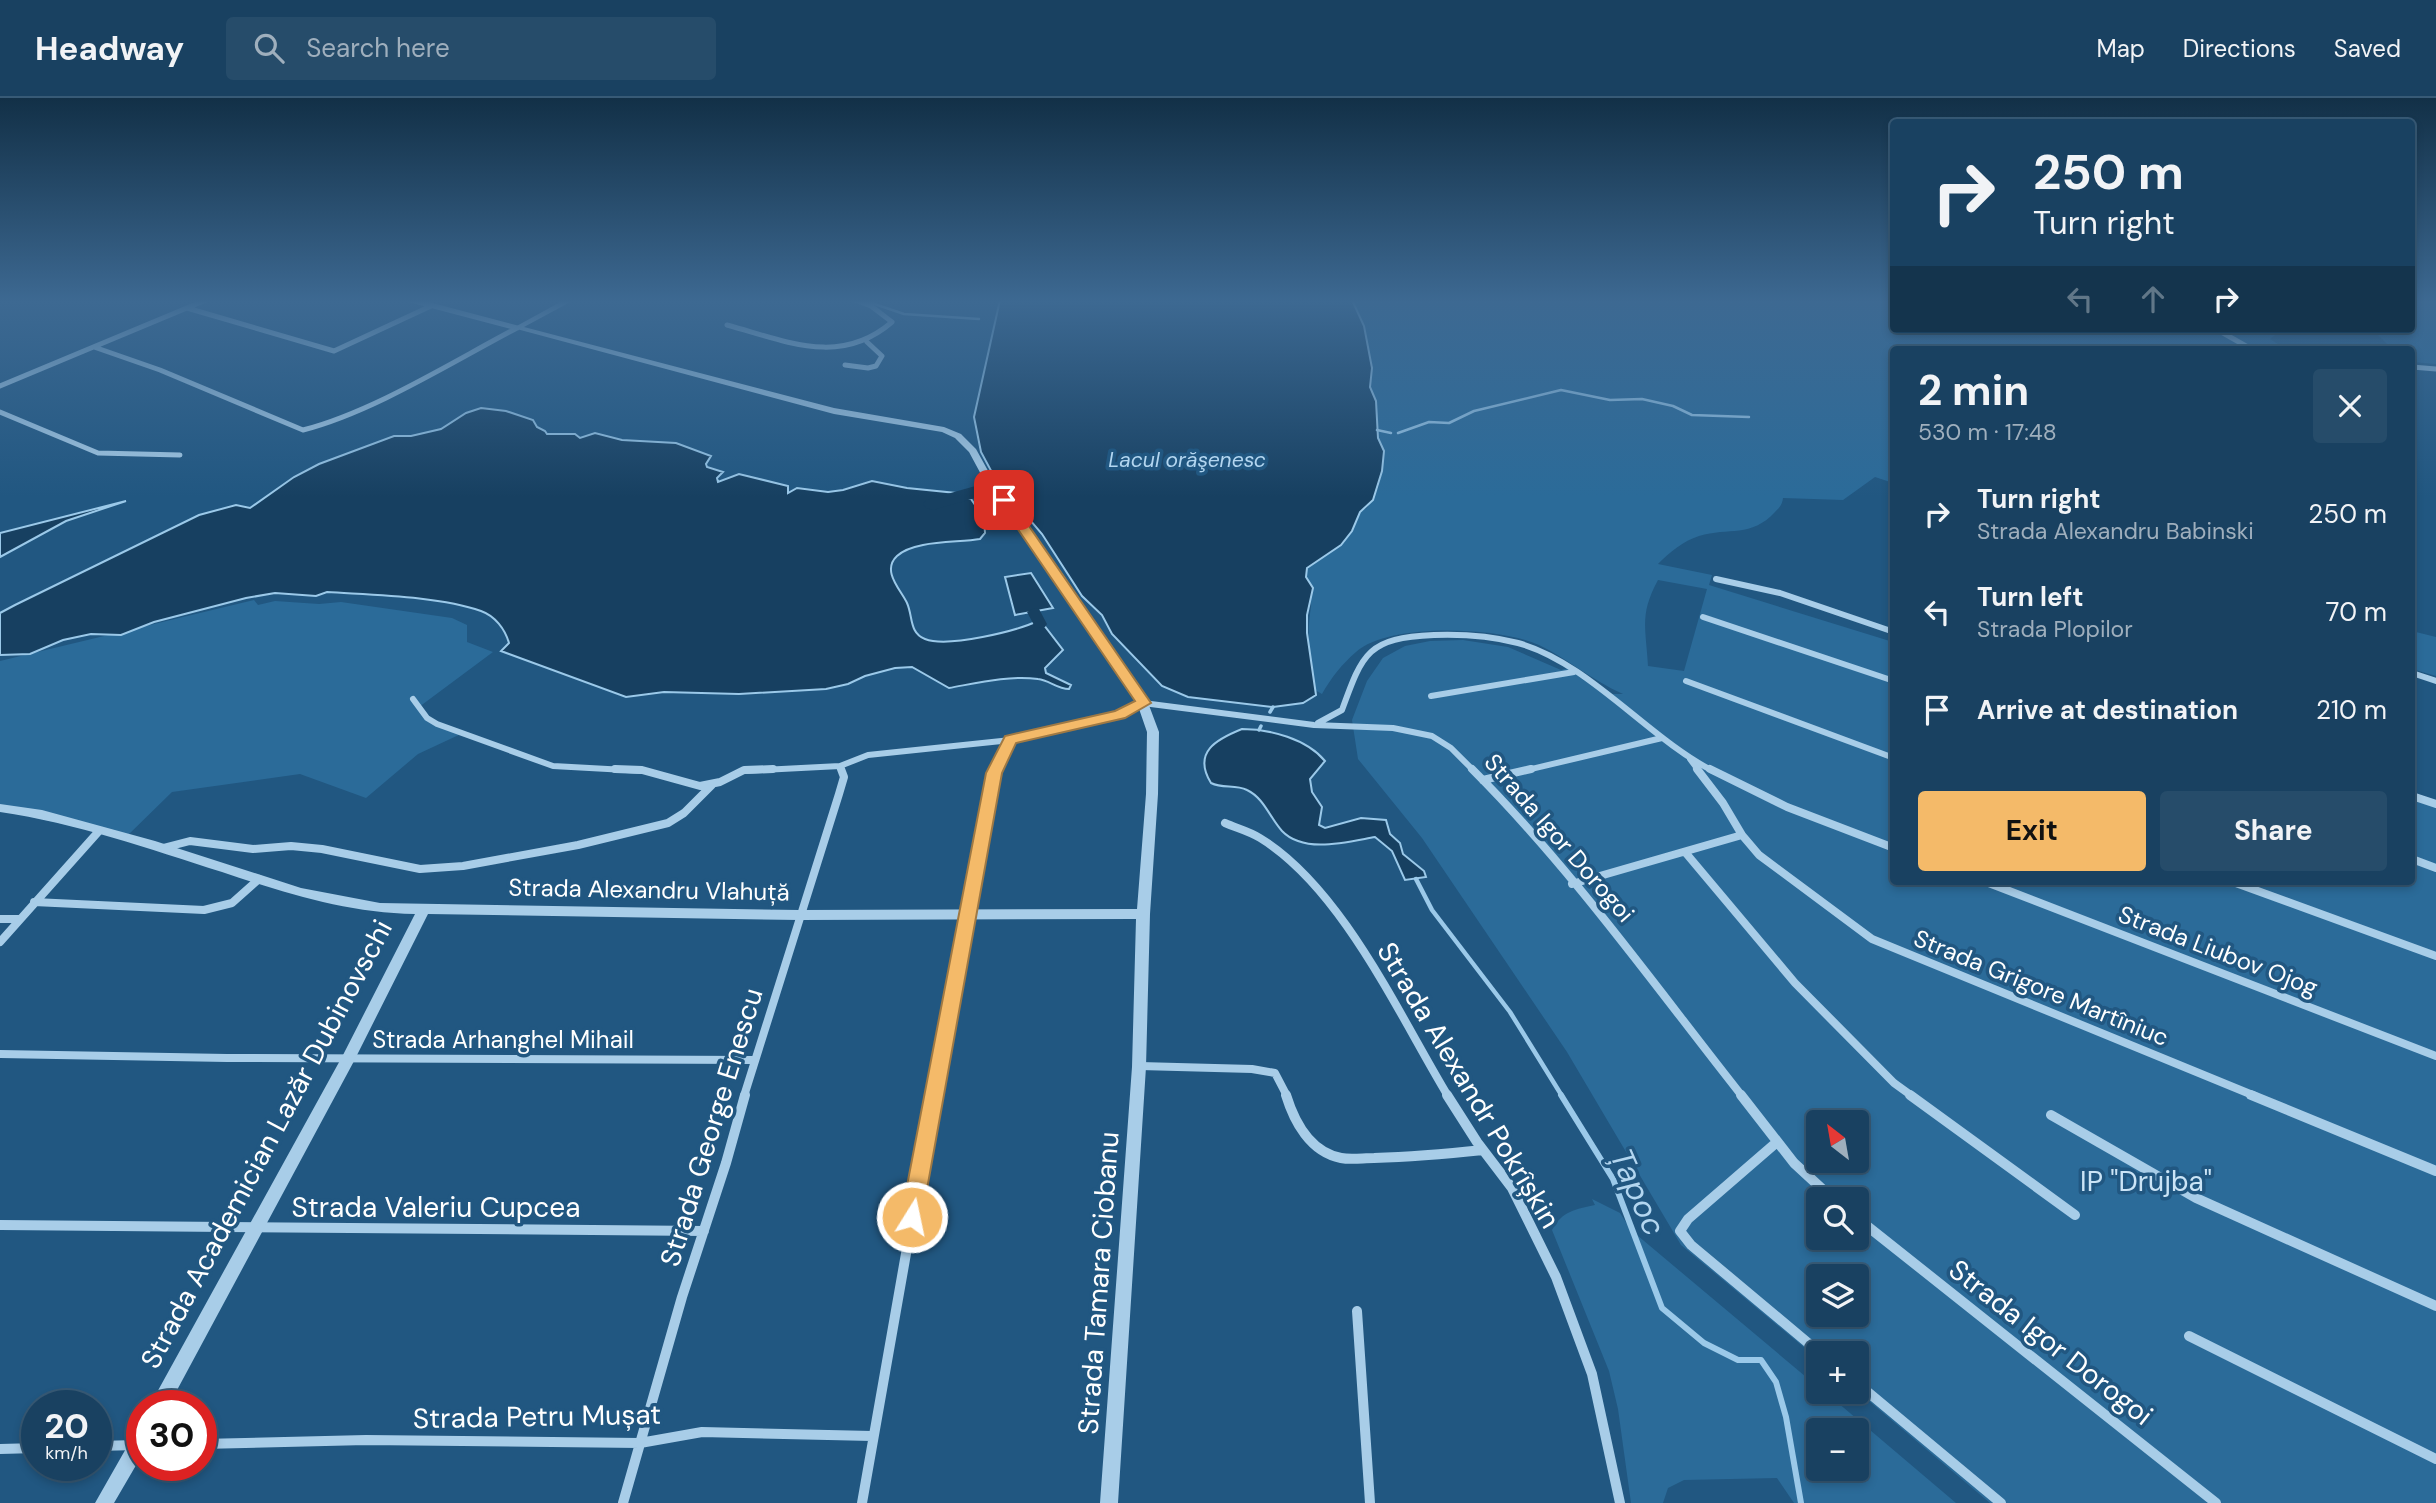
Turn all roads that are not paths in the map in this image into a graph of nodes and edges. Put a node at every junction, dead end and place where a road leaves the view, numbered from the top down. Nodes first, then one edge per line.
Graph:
1 (49, 366) edge
2 (144, 366) edge
3 (445, 366) edge
4 (660, 366) edge
5 (849, 366) edge
6 (876, 366) edge
7 (2415, 367) edge
8 (2436, 369) edge
9 (0, 386) edge
10 (0, 412) edge
11 (180, 455) dead end
12 (1716, 579) dead end
13 (1703, 617) dead end
14 (1890, 631) edge
15 (1574, 672) junction
16 (2415, 674) edge
17 (1890, 680) edge
18 (1686, 681) dead end
19 (2436, 681) edge
20 (1431, 696) dead end
21 (413, 699) dead end
22 (1143, 703) junction
23 (1314, 724) junction
24 (1662, 738) junction
25 (1010, 740) junction
26 (1890, 757) edge
27 (1690, 760) junction
28 (840, 766) junction
29 (1483, 779) junction
30 (713, 784) junction
31 (2415, 797) edge
32 (2436, 804) edge
33 (0, 808) edge
34 (1225, 823) dead end
35 (99, 831) junction
36 (1742, 835) junction
37 (1890, 846) edge
38 (162, 848) junction
39 (1685, 852) junction
40 (2415, 860) edge
41 (2436, 868) edge
42 (259, 879) junction
43 (1572, 884) junction
44 (1994, 885) edge
45 (2241, 885) edge
46 (34, 902) junction
47 (423, 909) junction
48 (966, 914) junction
49 (1143, 914) junction
50 (799, 915) junction
51 (0, 919) edge
52 (19, 919) junction
53 (0, 942) edge
54 (2436, 956) edge
55 (0, 1054) edge
56 (2436, 1056) edge
57 (348, 1059) junction
58 (754, 1060) junction
59 (1139, 1066) junction
60 (2051, 1115) dead end
61 (1777, 1142) junction
62 (1483, 1150) junction
63 (2436, 1171) edge
64 (1818, 1187) edge
65 (2075, 1215) dead end
66 (0, 1225) edge
67 (1869, 1227) edge
68 (254, 1228) junction
69 (704, 1231) junction
70 (2436, 1306) edge
71 (1357, 1311) dead end
72 (2189, 1336) dead end
73 (1806, 1341) edge
74 (167, 1390) edge
75 (1869, 1393) edge
76 (872, 1436) junction
77 (640, 1443) junction
78 (217, 1444) edge
79 (21, 1448) edge
80 (0, 1449) edge
81 (2436, 1459) edge
82 (126, 1466) edge
83 (104, 1503) edge
84 (623, 1503) edge
85 (862, 1503) edge
86 (1109, 1503) edge
87 (1370, 1503) edge
88 (1620, 1503) edge
89 (2001, 1503) edge
90 (2216, 1503) edge

1 - 9 street
2 - 3 street
4 - 22 street, Strada Tamara Ciobanu
5 - 6 street
7 - 8 street
10 - 11 street
12 - 14 street
13 - 17 street
15 - 20 street
15 - 23 street
15 - 24 street
16 - 19 street
18 - 26 street
21 - 30 street
22 - 23 street, Strada Igor Dorogoi
22 - 25 street
22 - 49 street, Strada Tamara Ciobanu
23 - 29 street, Strada Igor Dorogoi
24 - 27 street
24 - 29 street
25 - 28 street
25 - 48 street
27 - 36 street, Strada Grigore Martîniuc
27 - 37 street
28 - 30 street
28 - 50 street, Strada George Enescu
29 - 43 street, Strada Igor Dorogoi
30 - 38 street
31 - 32 street
33 - 35 street, Strada Аlexandru Vlahuță
34 - 62 street, Strada Alexandr Pokrîșkin
35 - 38 street, Strada Аlexandru Vlahuță
35 - 46 street
36 - 39 street
36 - 63 street, Strada Grigore Martîniuc
38 - 42 street, Strada Аlexandru Vlahuță
39 - 43 street
39 - 65 street
40 - 41 street
42 - 46 street
42 - 47 street, Strada Аlexandru Vlahuță
43 - 61 street, Strada Igor Dorogoi
44 - 56 street, Strada Liubov Ojog
45 - 54 street
46 - 52 street
47 - 50 street, Strada Аlexandru Vlahuță
47 - 57 street, Strada Academician Lazăr Dubinovschi
48 - 49 street, Strada Аlexandru Vlahuță
48 - 50 street, Strada Аlexandru Vlahuță
48 - 76 street
49 - 59 street, Strada Tamara Ciobanu
50 - 58 street, Strada George Enescu
51 - 52 street
52 - 53 street
55 - 57 street, Strada Arhanghel Mihail
57 - 58 street, Strada Arhanghel Mihail
57 - 68 street, Strada Academician Lazăr Dubinovschi
58 - 69 street, Strada George Enescu
59 - 62 street
59 - 86 street, Strada Tamara Ciobanu
60 - 70 street
61 - 64 street, Strada Igor Dorogoi
61 - 73 street
62 - 88 street, Strada Alexandr Pokrîșkin
66 - 68 street, Strada Valeriu Cupcea
67 - 90 street, Strada Igor Dorogoi
68 - 69 street, Strada Valeriu Cupcea
68 - 74 street, Strada Academician Lazăr Dubinovschi
69 - 77 street, Strada George Enescu
71 - 87 street
72 - 81 street
75 - 89 street
76 - 77 street, Strada Petru Mușat
76 - 85 street
77 - 78 street, Strada Petru Mușat
77 - 84 street, Strada George Enescu
79 - 80 street
82 - 83 street

